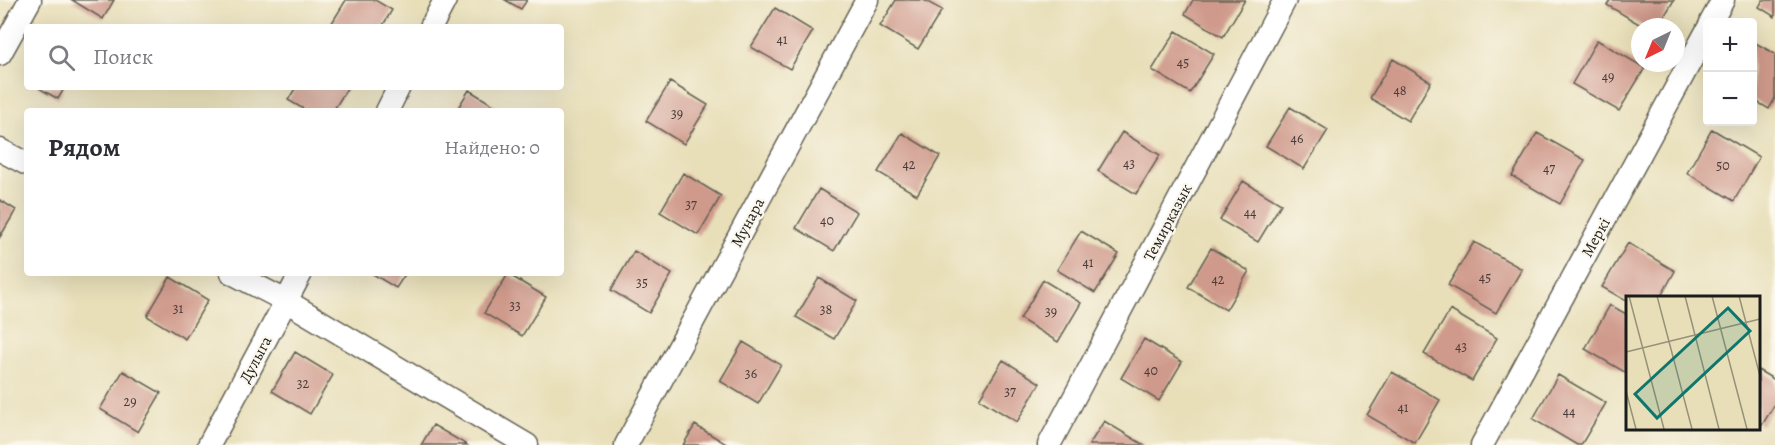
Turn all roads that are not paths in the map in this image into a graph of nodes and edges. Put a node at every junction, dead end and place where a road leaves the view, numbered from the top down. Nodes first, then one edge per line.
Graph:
1 (30, 0) edge
2 (445, 0) edge
3 (867, 0) edge
4 (1285, 0) edge
5 (1723, 0) edge
6 (1713, 18) edge
7 (433, 24) edge
8 (1703, 36) edge
9 (0, 54) edge
10 (398, 90) edge
11 (388, 108) edge
12 (0, 150) edge
13 (24, 162) edge
14 (238, 276) edge
15 (299, 276) edge
16 (286, 301) junction
17 (209, 445) edge
18 (527, 445) edge
19 (626, 445) edge
20 (1049, 445) edge
21 (1482, 445) edge

1 - 9 street
2 - 7 street
3 - 19 street, Мунара
4 - 20 street, Темирказык
5 - 6 street
8 - 21 street, Меркі
10 - 11 street
12 - 13 street
14 - 16 street
15 - 16 street, Дулыга
16 - 17 street, Дулыга
16 - 18 street

